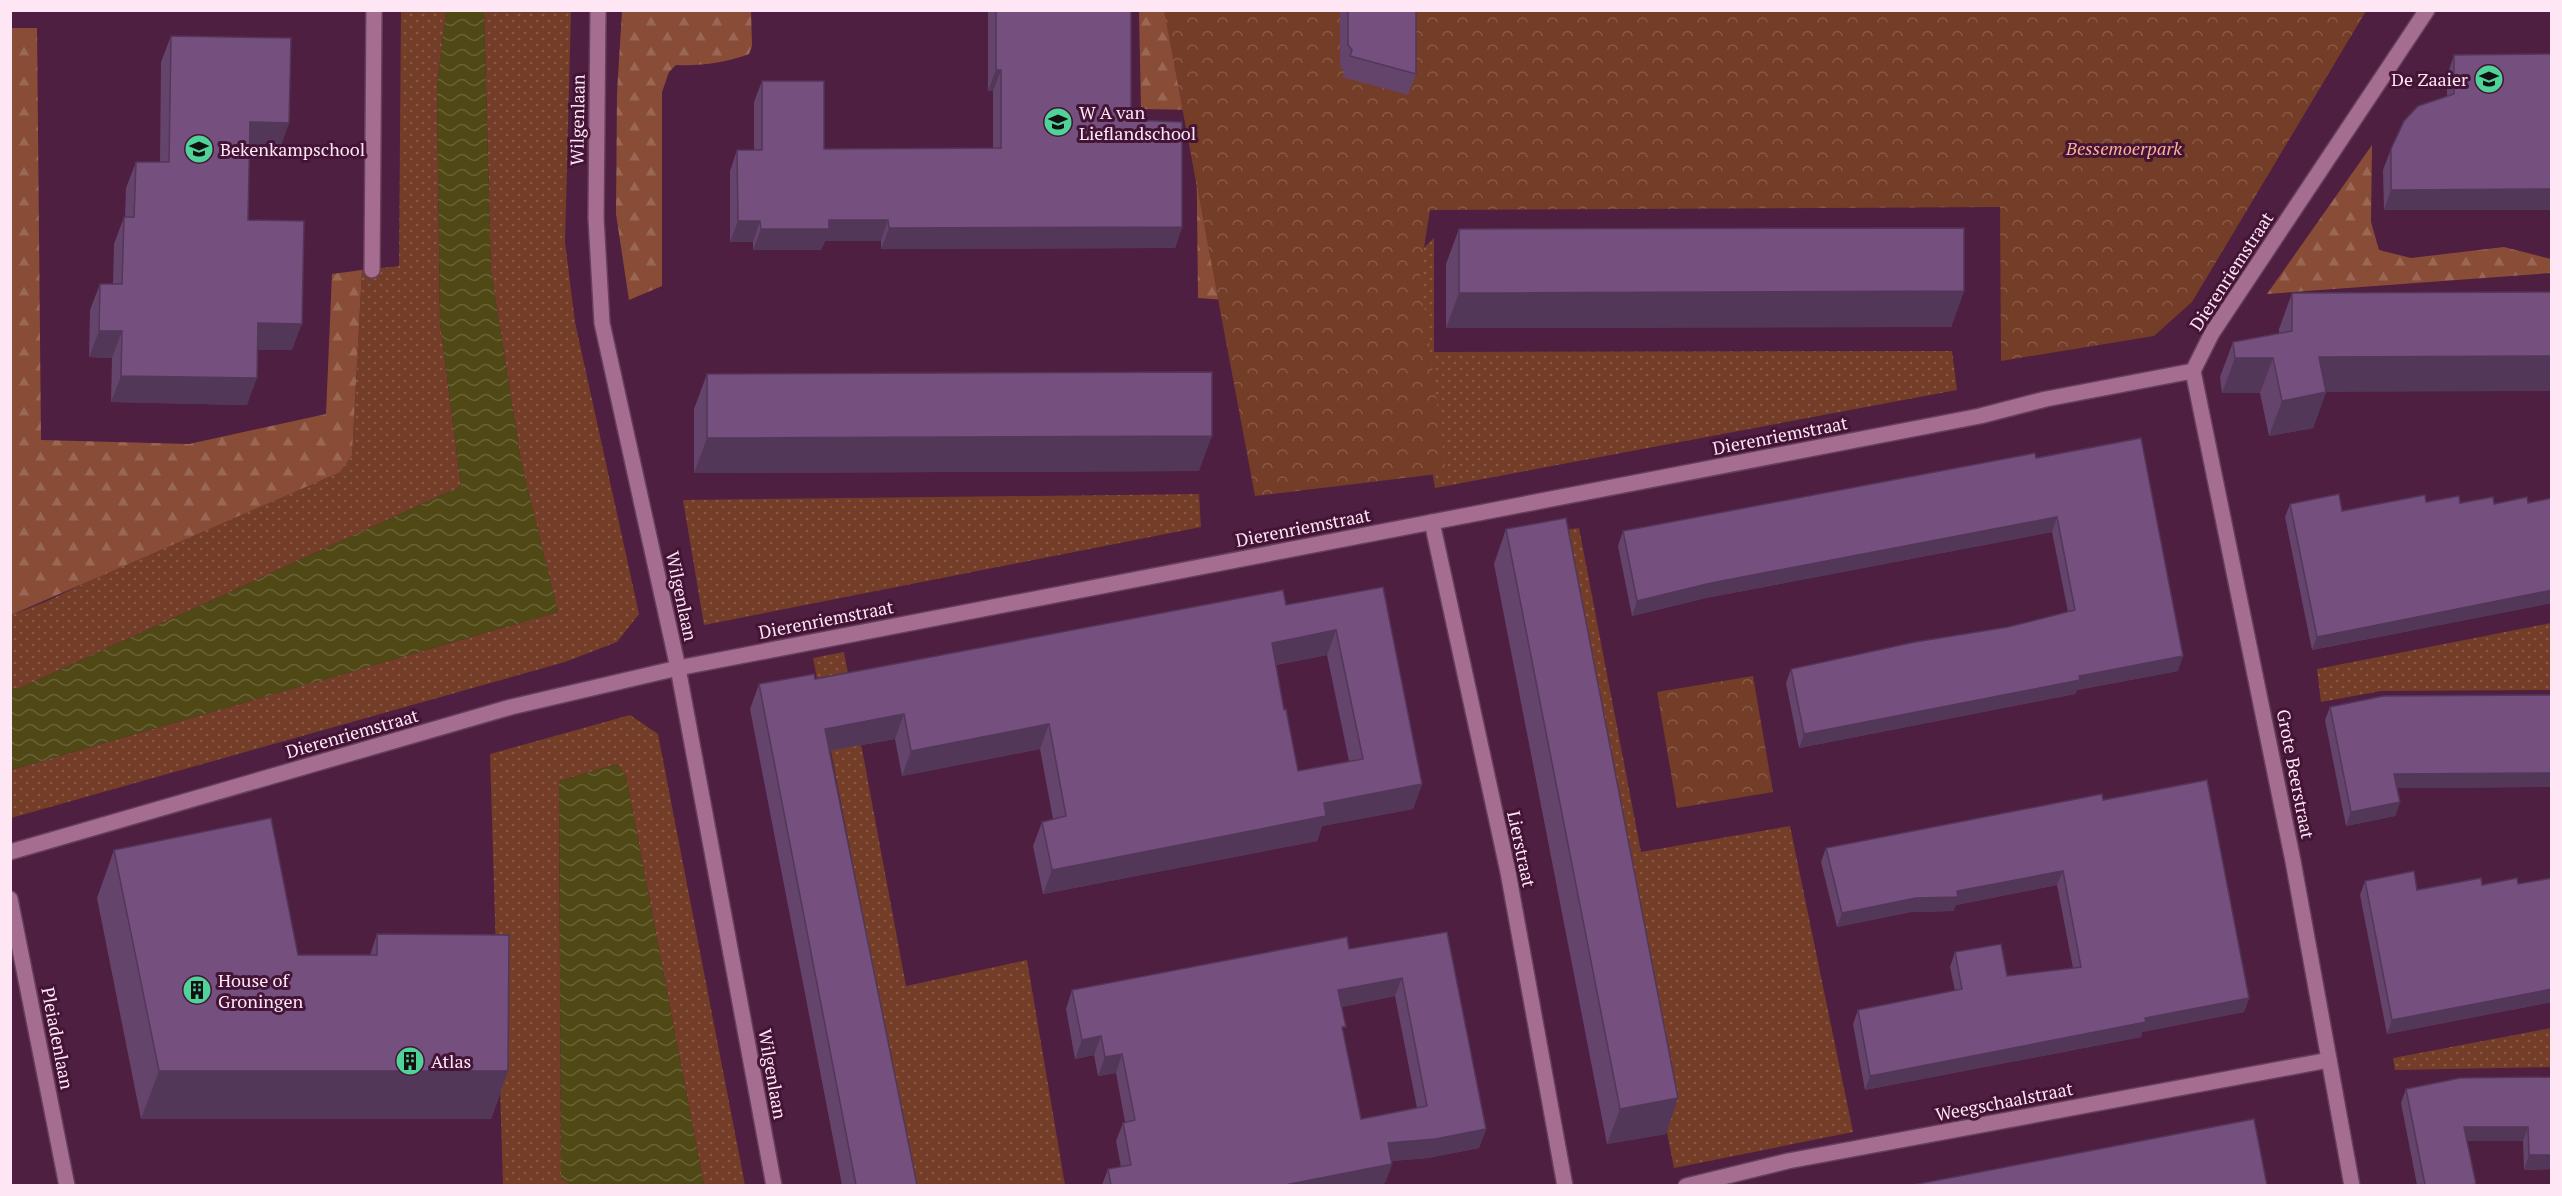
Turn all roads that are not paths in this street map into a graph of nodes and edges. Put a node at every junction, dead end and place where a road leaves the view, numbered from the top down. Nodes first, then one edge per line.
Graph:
1 (374, 10) edge
2 (598, 10) edge
3 (2427, 10) edge
4 (372, 270) dead end
5 (2193, 372) junction
6 (1432, 522) junction
7 (678, 668) junction
8 (10, 852) edge
9 (10, 899) edge
10 (2329, 1060) junction
11 (67, 1185) edge
12 (774, 1185) edge
13 (1565, 1185) edge
14 (1686, 1185) edge
15 (2352, 1185) edge

1 - 4 street
2 - 7 street, Wilgenlaan
3 - 5 street, Dierenriemstraat
5 - 6 street, Dierenriemstraat
5 - 10 street, Grote Beerstraat
6 - 7 street, Dierenriemstraat
6 - 13 street, Lierstraat
7 - 8 street, Dierenriemstraat
7 - 12 street, Wilgenlaan
9 - 11 street, Pleiadenlaan
10 - 14 street, Weegschaalstraat
10 - 15 street, Grote Beerstraat

